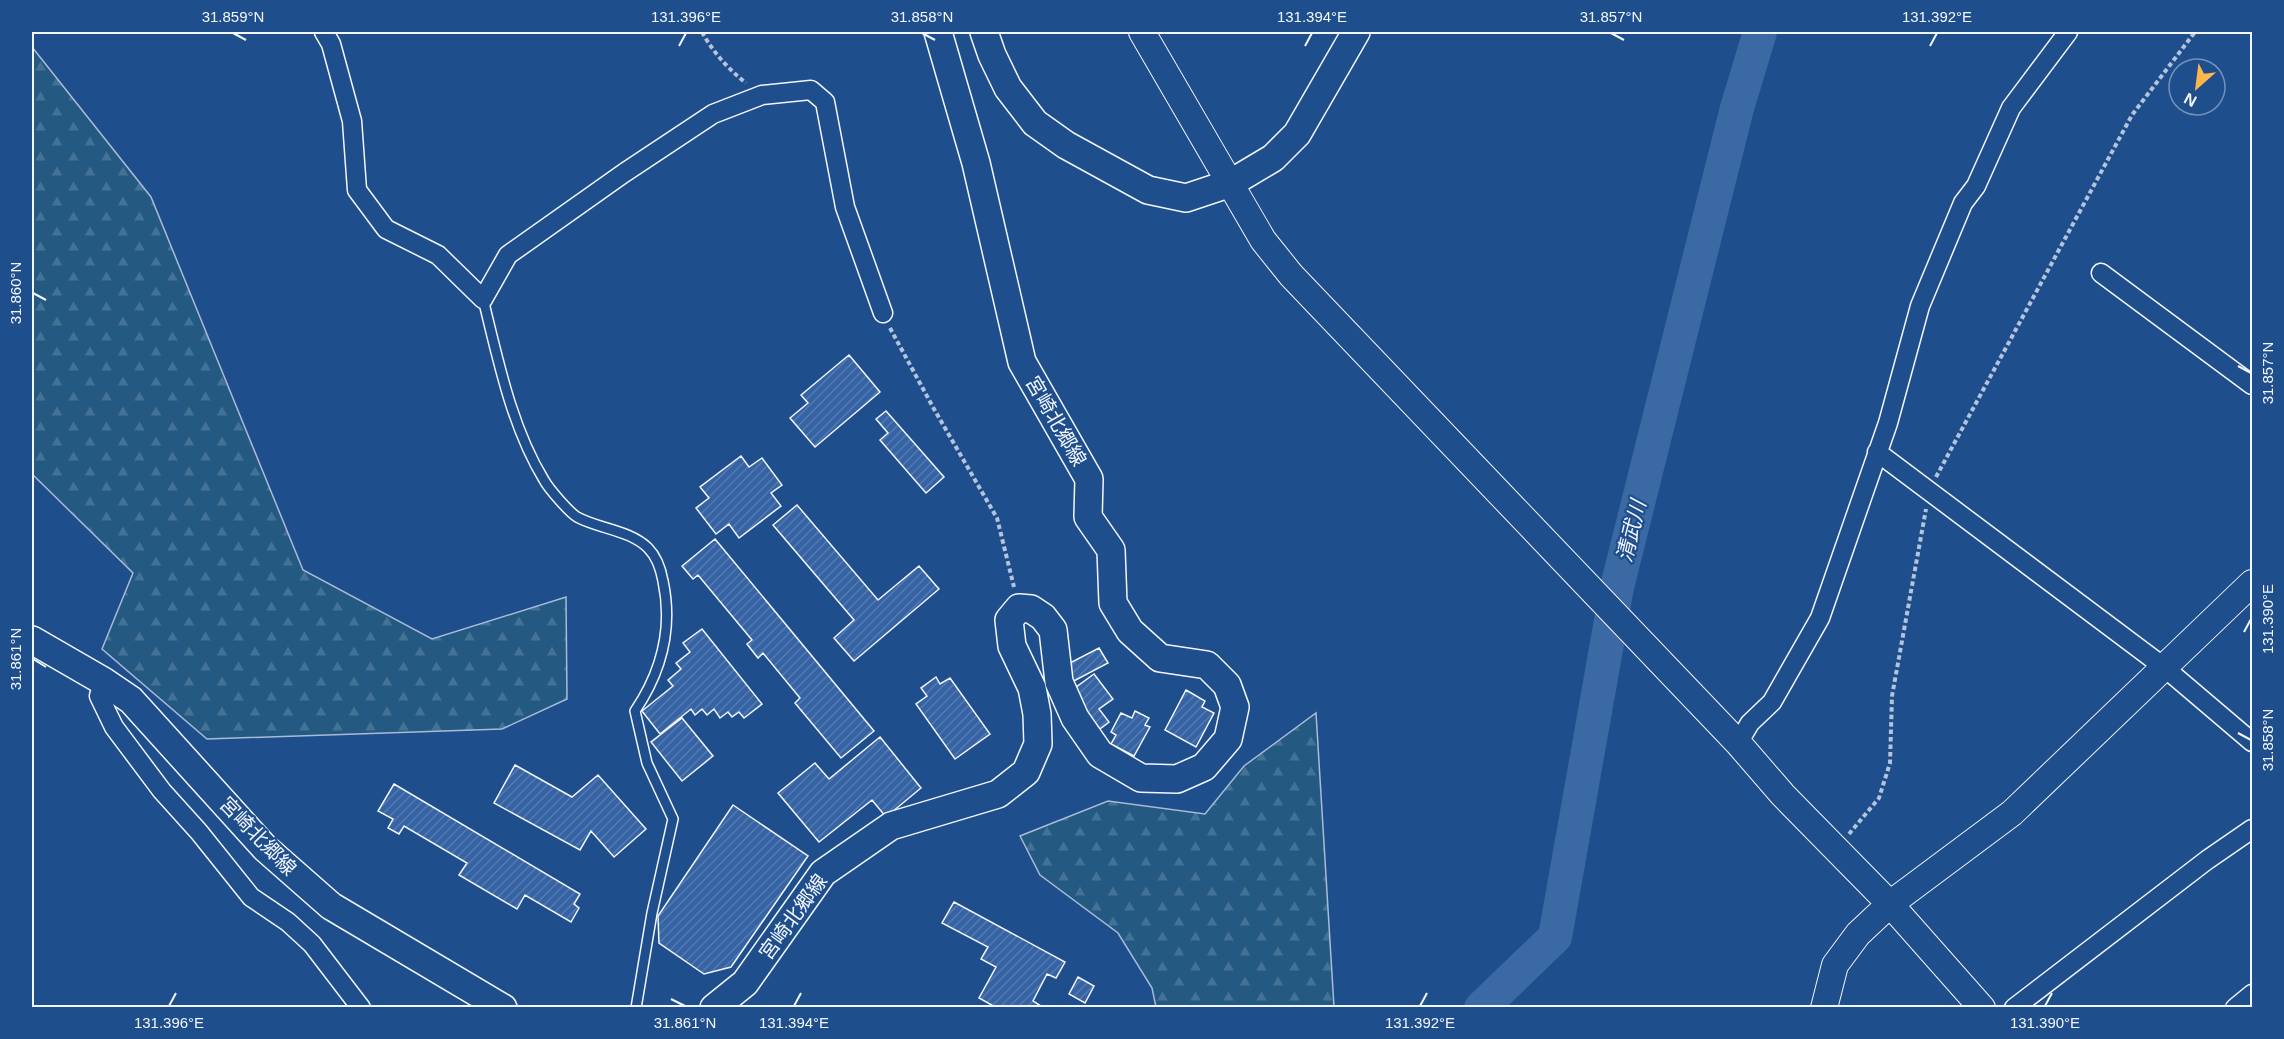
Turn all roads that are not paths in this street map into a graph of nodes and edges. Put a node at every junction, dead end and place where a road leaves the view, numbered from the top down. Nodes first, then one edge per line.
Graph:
1 (324, 32) edge
2 (938, 32) edge
3 (984, 32) edge
4 (1356, 32) edge
5 (2068, 32) edge
6 (1146, 33) edge
7 (1231, 183) junction
8 (2101, 273) dead end
9 (483, 299) junction
10 (883, 313) road end
11 (2253, 385) edge
12 (1877, 452) junction
13 (2253, 582) edge
14 (32, 640) edge
15 (2165, 668) junction
16 (103, 681) junction
17 (2253, 742) edge
18 (1738, 743) junction
19 (2253, 829) edge
20 (1890, 904) junction
21 (2253, 994) edge
22 (361, 1008) edge
23 (503, 1008) edge
24 (636, 1008) edge
25 (714, 1008) edge
26 (1824, 1008) edge
27 (1982, 1008) edge
28 (2014, 1008) edge
29 (2235, 1008) edge

1 - 9 street
2 - 25 main road, 宮崎北郷線
3 - 7 main road
4 - 7 main road
5 - 12 street
6 - 7 street
7 - 18 street
8 - 11 street
9 - 10 street
9 - 24 lane
12 - 15 street
12 - 18 street
13 - 15 street
14 - 16 main road, 宮崎北郷線
15 - 17 street
15 - 20 street
16 - 22 street
16 - 23 main road, 宮崎北郷線
18 - 20 street
19 - 28 street
20 - 26 street
20 - 27 street
21 - 29 street

